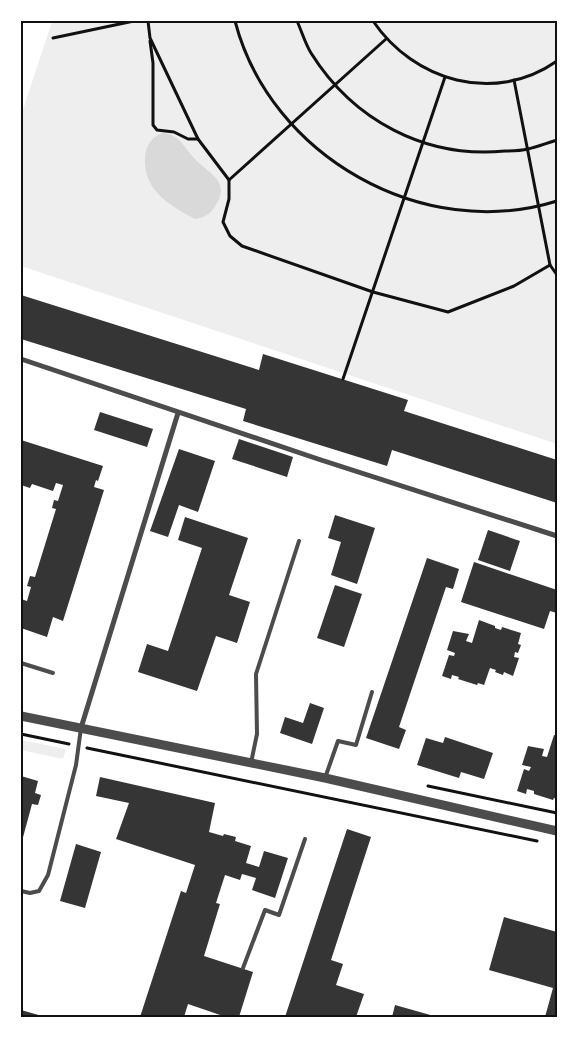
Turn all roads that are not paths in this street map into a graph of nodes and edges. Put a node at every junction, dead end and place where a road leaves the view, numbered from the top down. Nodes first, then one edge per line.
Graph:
1 (21, 359) edge
2 (178, 413) junction
3 (557, 536) edge
4 (299, 541) dead end
5 (21, 663) edge
6 (53, 673) dead end
7 (372, 692) dead end
8 (21, 716) edge
9 (82, 728) junction
10 (251, 763) junction
11 (325, 778) junction
12 (557, 831) edge
13 (305, 839) dead end
14 (21, 891) edge
15 (243, 968) dead end

1 - 2 street
2 - 3 street
2 - 9 street
4 - 10 lane
5 - 6 lane
7 - 11 lane
8 - 9 street
9 - 10 street
9 - 14 lane
10 - 11 street
11 - 12 street
13 - 15 lane

